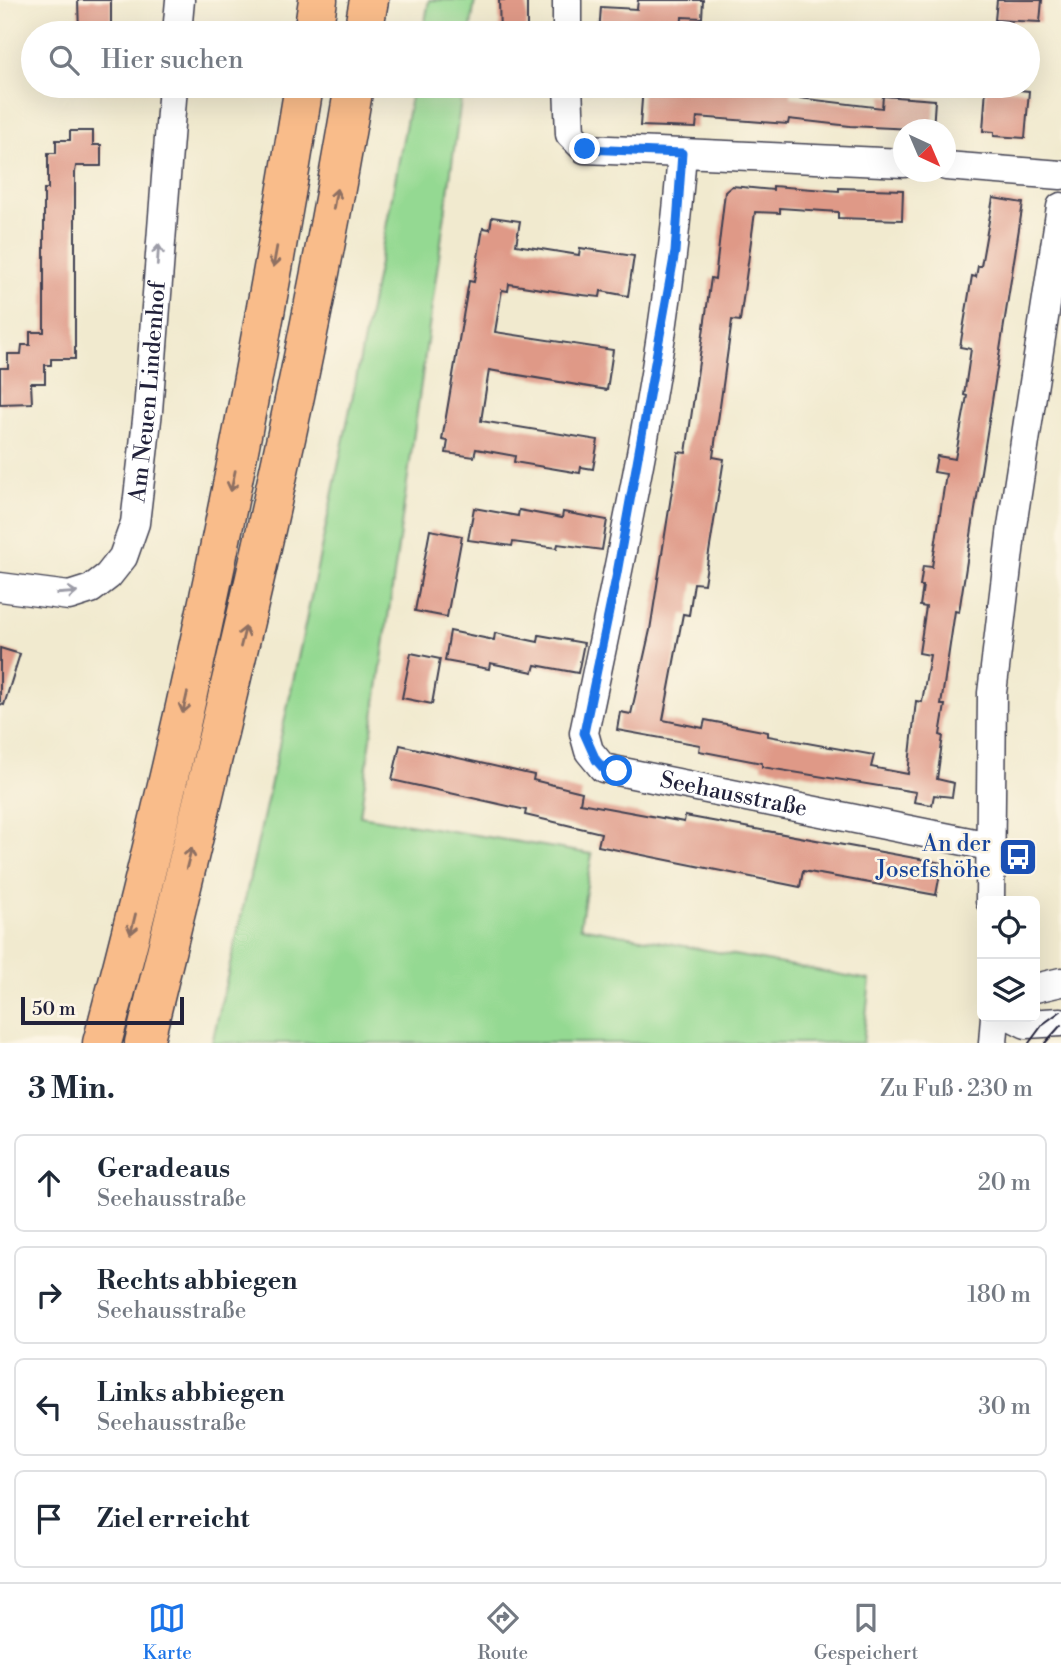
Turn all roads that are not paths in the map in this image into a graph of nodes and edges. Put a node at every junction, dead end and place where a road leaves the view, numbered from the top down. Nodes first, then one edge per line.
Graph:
1 (180, 0) edge
2 (318, 0) edge
3 (369, 0) edge
4 (568, 0) edge
5 (178, 21) edge
6 (315, 21) edge
7 (365, 21) edge
8 (567, 21) edge
9 (172, 98) edge
10 (302, 98) edge
11 (353, 98) edge
12 (568, 98) edge
13 (682, 153) junction
14 (893, 163) edge
15 (956, 167) edge
16 (1061, 175) edge
17 (1061, 207) edge
18 (0, 587) edge
19 (989, 846) junction
20 (990, 896) edge
21 (1004, 896) edge
22 (1061, 982) edge
23 (1040, 987) edge
24 (995, 1022) edge
25 (1061, 1022) edge
26 (1024, 1025) edge
27 (102, 1043) edge
28 (144, 1043) edge
29 (993, 1043) edge

1 - 5 street
2 - 6 highway
3 - 7 highway
4 - 8 street
18 -> 9 street, Am Neuen Lindenhof
10 -> 27 highway
28 -> 11 highway
12 - 13 street
13 - 14 street
13 - 19 street, Seehausstraße
15 - 16 street
17 - 19 street
19 - 20 street
19 - 21 street
22 - 23 street
24 - 29 street
25 - 26 street

